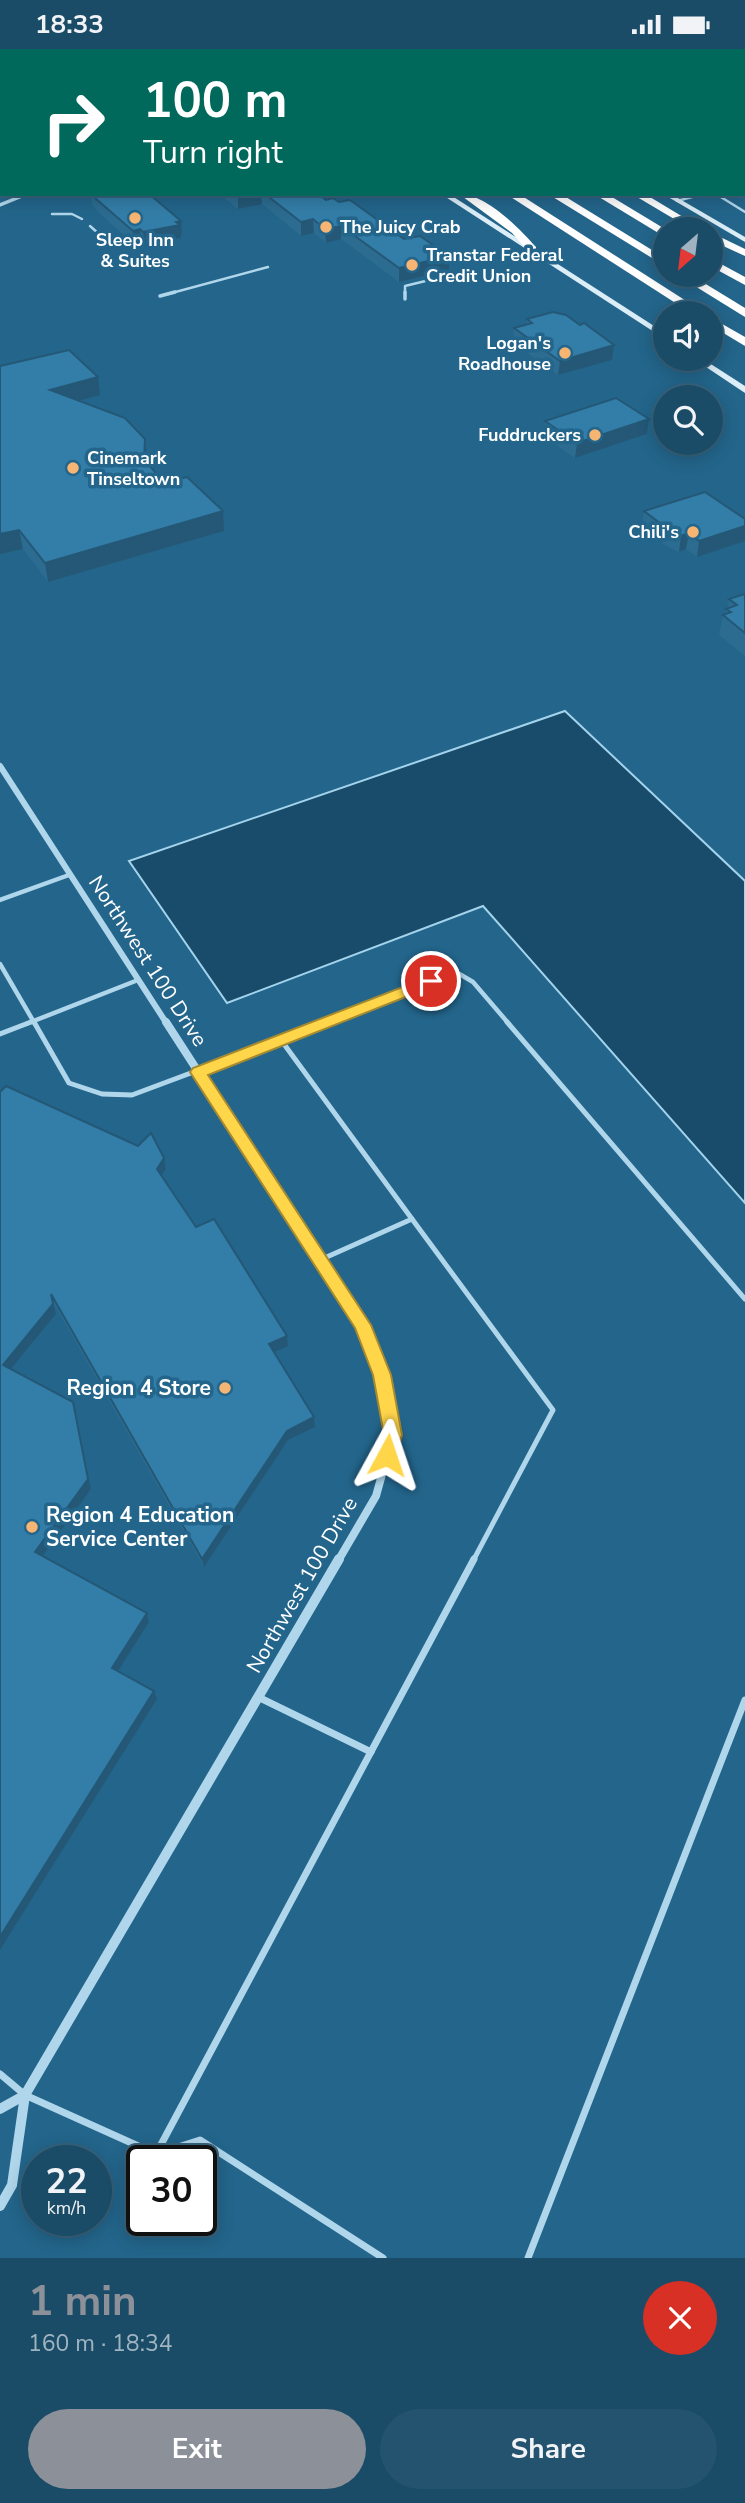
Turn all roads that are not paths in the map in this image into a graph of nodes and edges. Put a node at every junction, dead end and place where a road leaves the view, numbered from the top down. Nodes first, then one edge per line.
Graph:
1 (22, 196) edge
2 (447, 196) edge
3 (467, 196) edge
4 (514, 196) edge
5 (555, 196) edge
6 (602, 196) edge
7 (640, 196) edge
8 (669, 196) edge
9 (696, 196) edge
10 (719, 196) edge
11 (677, 201) junction
12 (0, 205) edge
13 (745, 212) edge
14 (52, 214) dead end
15 (677, 217) edge
16 (82, 219) dead end
17 (90, 226) dead end
18 (653, 227) edge
19 (99, 234) dead end
20 (745, 240) edge
21 (723, 242) edge
22 (532, 250) junction
23 (745, 253) edge
24 (653, 256) edge
25 (268, 267) dead end
26 (723, 269) edge
27 (477, 281) dead end
28 (745, 282) edge
29 (703, 287) edge
30 (160, 296) dead end
31 (405, 299) dead end
32 (680, 301) edge
33 (745, 313) edge
34 (723, 328) edge
35 (653, 329) edge
36 (745, 342) edge
37 (716, 371) edge
38 (745, 390) edge
39 (0, 767) edge
40 (69, 875) junction
41 (0, 900) edge
42 (0, 964) edge
43 (138, 980) junction
44 (33, 1021) junction
45 (0, 1034) edge
46 (281, 1040) junction
47 (198, 1072) junction
48 (412, 1219) junction
49 (320, 1260) junction
50 (745, 1299) edge
51 (258, 1697) junction
52 (745, 1700) edge
53 (371, 1752) junction
54 (0, 2074) edge
55 (25, 2095) junction
56 (0, 2109) edge
57 (136, 2145) edge
58 (161, 2145) edge
59 (184, 2145) edge
60 (208, 2145) edge
61 (217, 2151) edge
62 (0, 2206) edge
63 (383, 2258) edge
64 (528, 2258) edge

1 - 12 street
2 - 22 main road
3 - 22 highway
4 - 32 highway
5 - 24 highway
6 - 18 highway
7 - 15 highway
8 - 11 main road
9 - 11 lane
10 - 13 lane
11 - 20 main road
14 - 16 lane
17 - 19 lane
21 - 23 highway
22 - 35 main road
25 - 30 lane
26 - 28 highway
27 - 31 lane
29 - 33 highway
34 - 36 highway
37 - 38 main road
39 - 40 street, Northwest 100 Drive
40 - 41 lane
40 - 43 street, Northwest 100 Drive
42 - 44 lane
43 - 44 lane
43 - 47 street, Northwest 100 Drive
44 - 45 lane
44 - 47 lane
46 - 47 lane
46 - 48 lane
46 - 50 lane
47 - 49 street, Northwest 100 Drive
48 - 49 lane
48 - 53 lane
49 - 51 street, Northwest 100 Drive
51 - 53 lane
51 - 55 street, Northwest 100 Drive
52 - 64 lane
53 - 58 lane
54 - 55 lane
55 - 56 street
55 - 57 lane
55 - 62 street, Northwest 100 Drive
59 - 60 lane
61 - 63 lane

